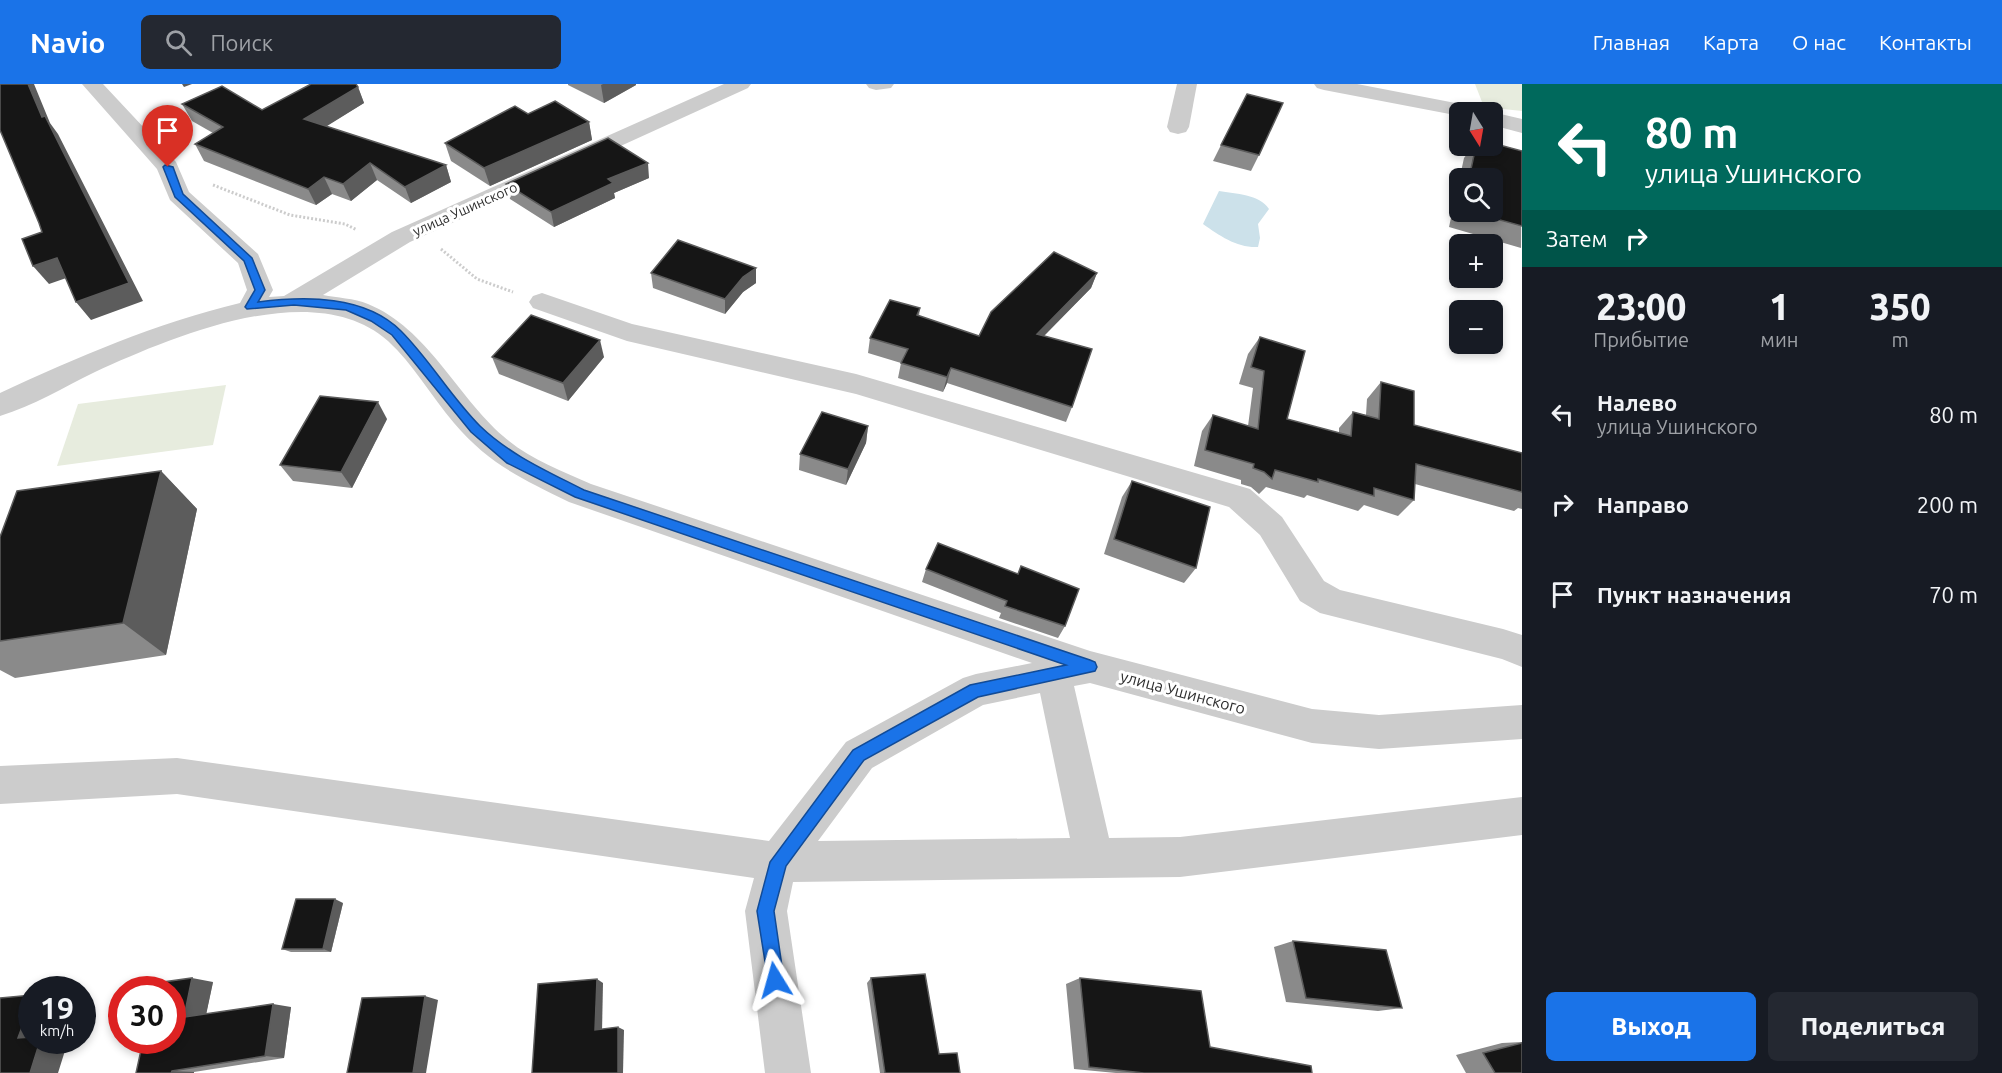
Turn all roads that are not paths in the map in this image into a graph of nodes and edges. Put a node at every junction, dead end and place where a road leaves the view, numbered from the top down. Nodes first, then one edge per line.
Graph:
1 (92, 84) edge
2 (741, 84) edge
3 (876, 84) edge
4 (884, 84) edge
5 (1186, 84) edge
6 (1324, 84) edge
7 (1449, 108) edge
8 (1503, 121) edge
9 (1522, 126) edge
10 (1178, 127) dead end
11 (381, 248) junction
12 (294, 301) junction
13 (542, 302) road end
14 (250, 307) junction
15 (375, 319) junction
16 (0, 405) edge
17 (1522, 651) edge
18 (1072, 671) junction
19 (1522, 722) edge
20 (0, 785) edge
21 (1522, 816) edge
22 (1094, 859) junction
23 (778, 862) junction
24 (788, 1073) edge

1 - 14 street
2 - 11 street, улица Ушинского
3 - 4 street
5 - 10 street
6 - 7 street
8 - 9 street
11 - 12 street, улица Ушинского
11 - 15 street
12 - 14 street, улица Ушинского
12 - 15 street, улица Ушинского
13 - 17 street
14 - 16 street, улица Ушинского
15 - 18 street, улица Ушинского
18 - 19 street, улица Ушинского
18 - 22 street
18 - 23 street
20 - 23 street
21 - 22 street
22 - 23 street
23 - 24 street

